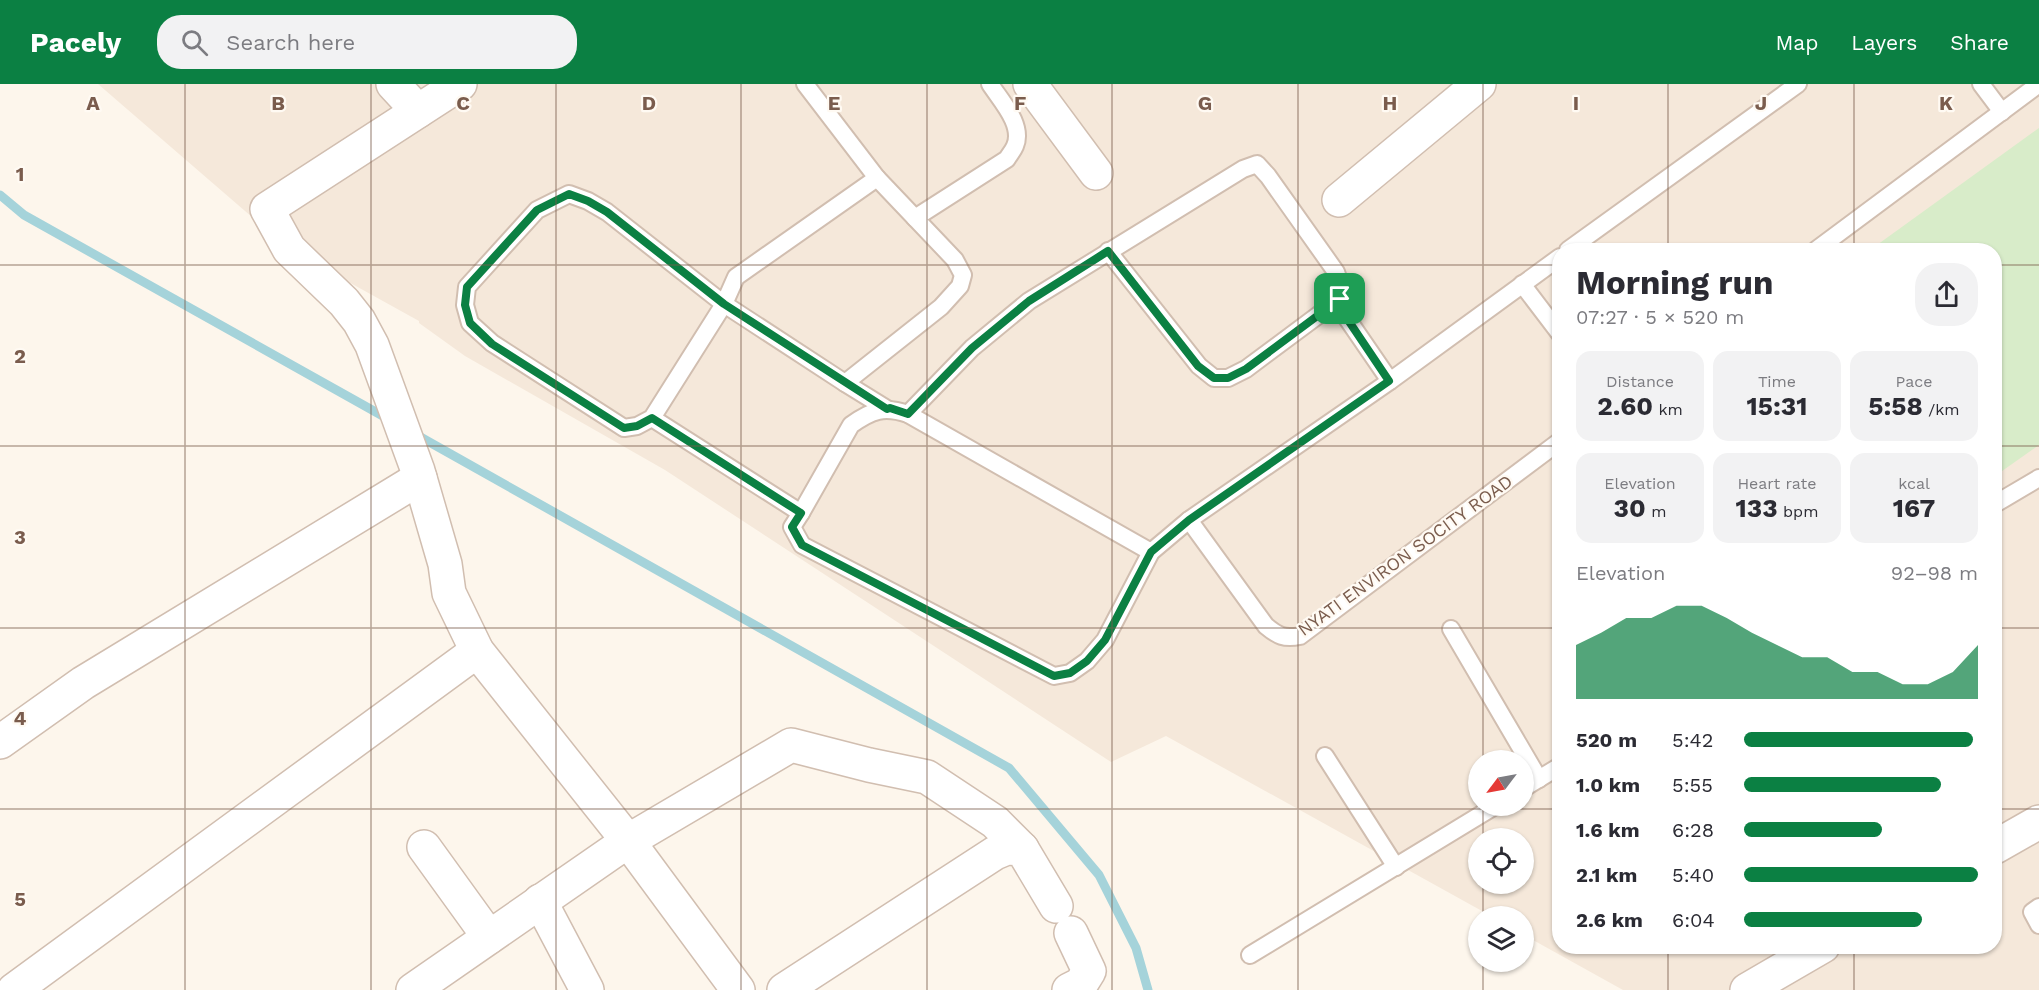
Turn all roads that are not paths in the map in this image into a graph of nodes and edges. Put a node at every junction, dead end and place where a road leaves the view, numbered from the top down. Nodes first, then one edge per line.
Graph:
1 (393, 84) edge
2 (460, 84) edge
3 (805, 84) edge
4 (990, 84) edge
5 (1030, 84) edge
6 (1479, 84) edge
7 (1797, 84) edge
8 (1981, 84) edge
9 (2039, 84) edge
10 (418, 111) junction
11 (2002, 112) junction
12 (1096, 173) dead end
13 (877, 178) junction
14 (1339, 200) dead end
15 (915, 218) junction
16 (1578, 243) edge
17 (1825, 243) edge
18 (1108, 251) junction
19 (1552, 263) edge
20 (1522, 284) junction
21 (1340, 299) junction
22 (724, 304) junction
23 (1552, 323) edge
24 (1389, 381) junction
25 (845, 383) junction
26 (887, 409) junction
27 (908, 414) junction
28 (652, 418) junction
29 (1552, 447) edge
30 (419, 474) junction
31 (2039, 478) edge
32 (2002, 500) edge
33 (801, 513) junction
34 (1189, 520) junction
35 (1151, 552) junction
36 (1451, 629) dead end
37 (477, 651) junction
38 (0, 742) edge
39 (1324, 756) dead end
40 (1552, 771) edge
41 (1539, 779) junction
42 (1534, 782) edge
43 (1480, 816) edge
44 (2039, 822) edge
45 (628, 840) junction
46 (2002, 843) edge
47 (424, 847) dead end
48 (1022, 849) junction
49 (1396, 867) junction
50 (540, 902) junction
51 (2039, 907) edge
52 (2039, 925) edge
53 (489, 937) junction
54 (1809, 954) edge
55 (1250, 955) dead end
56 (14, 990) edge
57 (413, 990) edge
58 (587, 990) edge
59 (738, 990) edge
60 (784, 990) edge
61 (1069, 990) edge
62 (1747, 990) edge

1 - 10 street
2 - 10 street
3 - 13 lane
4 - 15 lane
5 - 12 street
6 - 14 street
7 - 16 lane
8 - 11 lane
9 - 11 lane
10 - 30 street
11 - 17 lane
13 - 15 lane
13 - 22 lane
15 - 25 lane
18 - 21 lane
18 - 21 lane
18 - 27 lane
19 - 20 lane
20 - 23 lane
20 - 24 lane
21 - 24 lane
22 - 25 lane
22 - 28 lane
22 - 28 lane
24 - 34 lane
25 - 26 lane
26 - 27 lane
26 - 33 lane
27 - 35 lane
28 - 33 lane
29 - 34 lane, NYATI ENVIRON SOCITY ROAD
30 - 37 street
30 - 38 street
31 - 32 lane
33 - 35 lane
34 - 35 lane
36 - 41 lane
37 - 45 street
37 - 56 street
39 - 49 lane
40 - 41 lane
41 - 42 lane
43 - 49 lane
44 - 46 street
45 - 48 street
45 - 50 street
45 - 59 street
47 - 53 street
48 - 60 street
48 - 61 street
49 - 55 lane
50 - 53 street
50 - 58 street
51 - 52 lane
53 - 57 street
54 - 62 street

